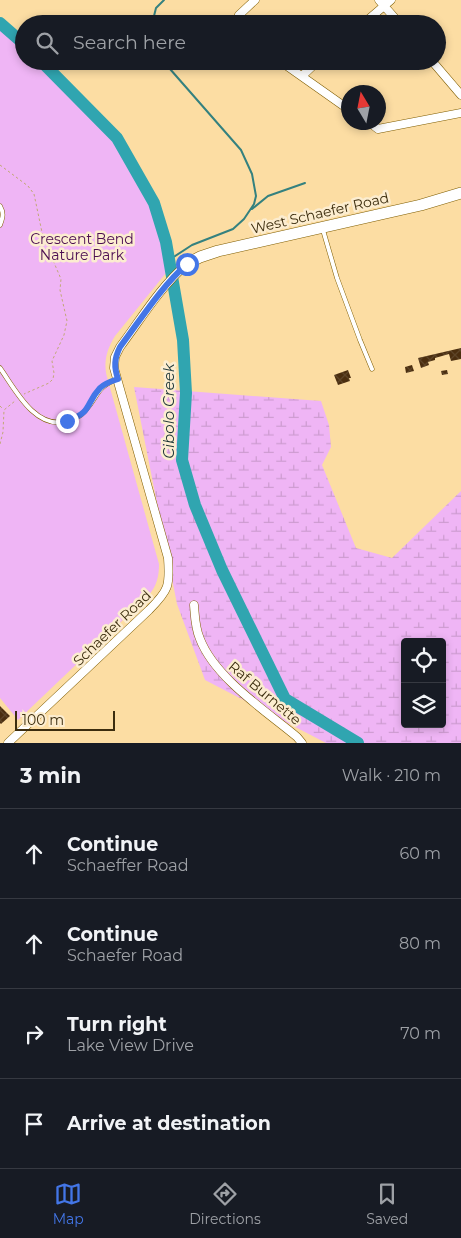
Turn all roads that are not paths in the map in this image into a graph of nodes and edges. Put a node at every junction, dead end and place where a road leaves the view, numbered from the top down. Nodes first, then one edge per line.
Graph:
1 (255, 0) edge
2 (391, 0) edge
3 (382, 3) edge
4 (240, 15) edge
5 (371, 15) edge
6 (392, 15) edge
7 (293, 70) edge
8 (308, 70) edge
9 (440, 70) edge
10 (302, 76) junction
11 (461, 95) edge
12 (341, 103) edge
13 (461, 113) edge
14 (386, 127) edge
15 (461, 193) edge
16 (0, 206) edge
17 (0, 225) edge
18 (322, 228) junction
19 (187, 264) joint
20 (0, 368) edge
21 (372, 369) dead end
22 (118, 379) junction
23 (194, 605) dead end
24 (8, 743) edge
25 (302, 743) edge

1 - 4 street
2 - 3 street
3 - 5 street
3 - 6 street
7 - 10 street
8 - 10 street
9 - 11 street
10 - 12 street
13 - 14 street
15 - 18 street, West Schaefer Road
16 - 17 lane
18 - 19 street, West Schaefer Road
18 - 21 lane
19 - 22 street, Schaefer Road
20 - 22 lane
22 - 24 street, Schaefer Road
23 - 25 street, Raf Burnette

